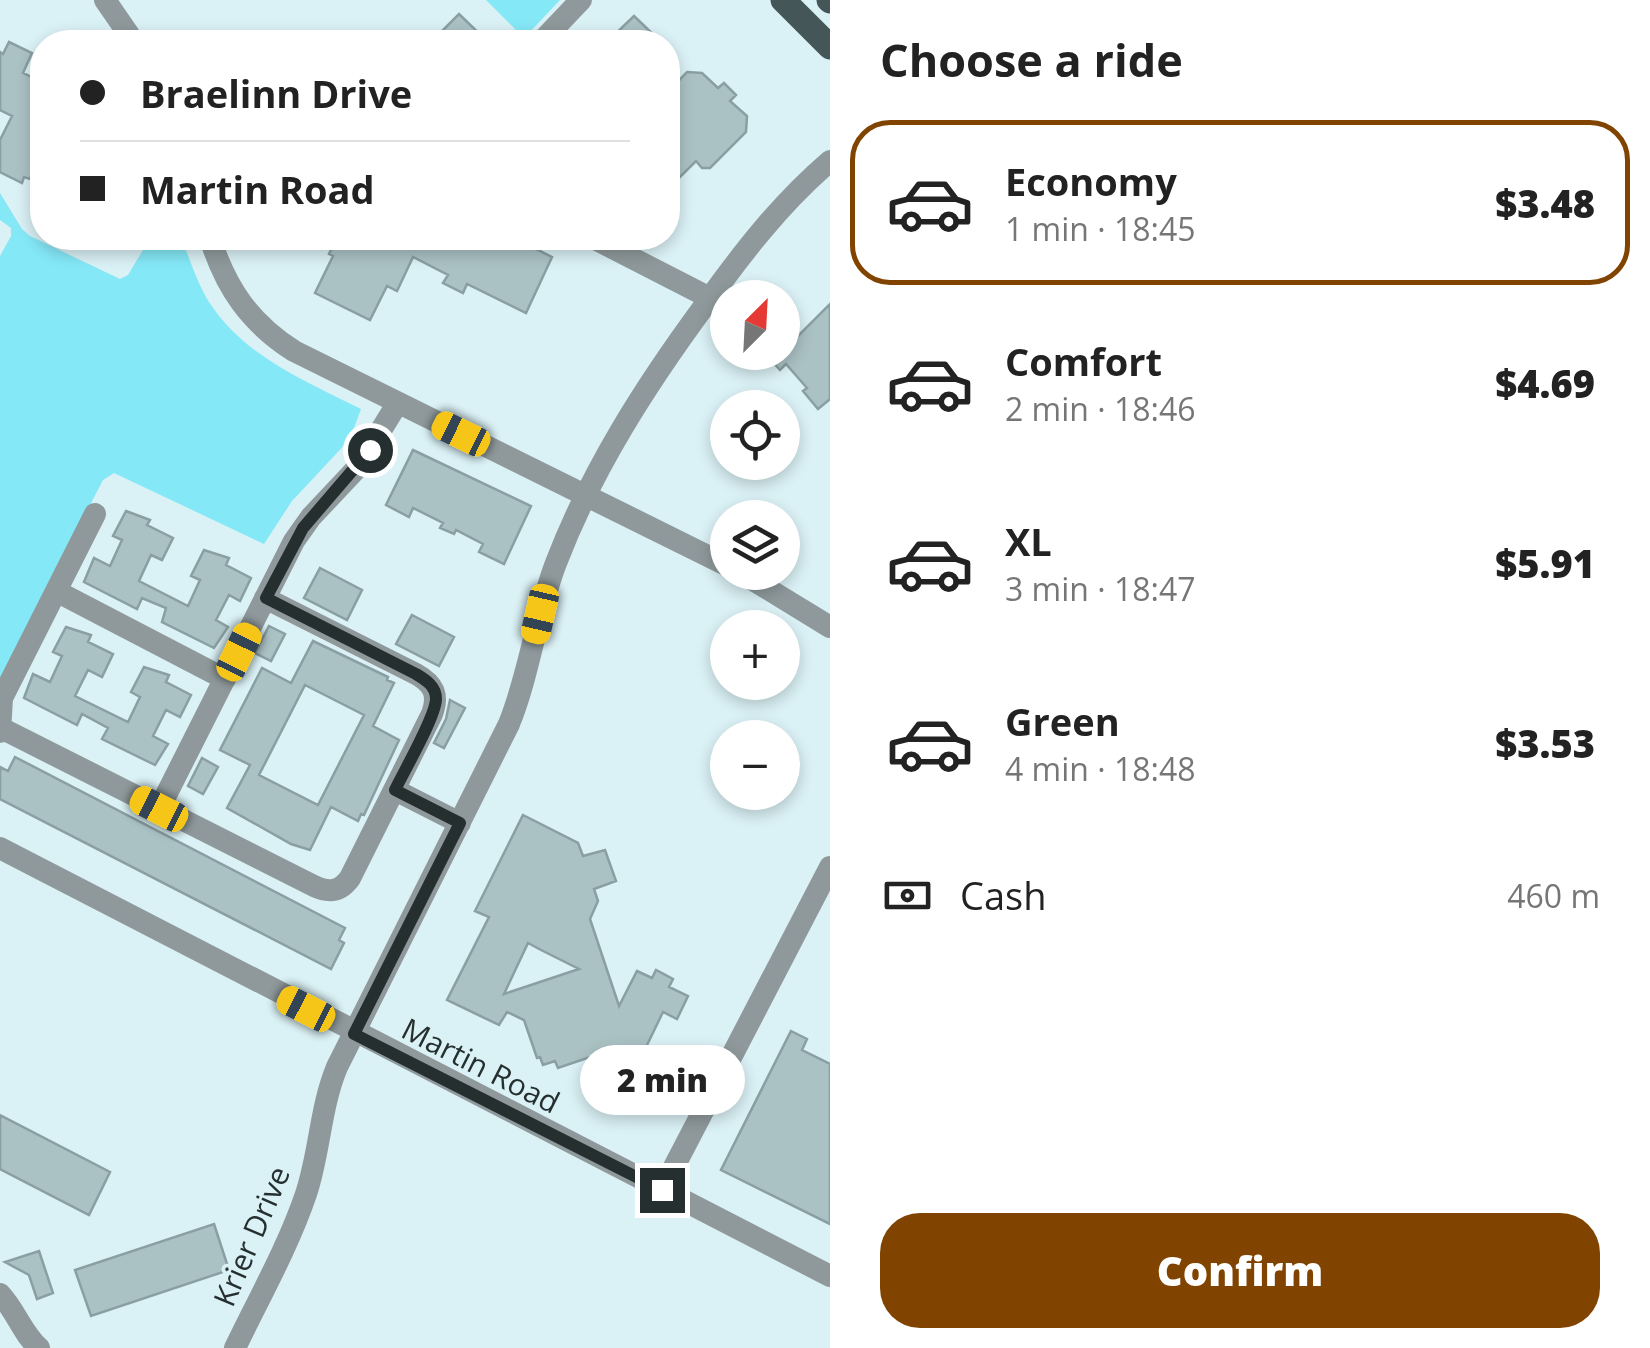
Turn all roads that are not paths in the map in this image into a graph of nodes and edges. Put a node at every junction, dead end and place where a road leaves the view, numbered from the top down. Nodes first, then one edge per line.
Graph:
1 (105, 0) edge
2 (582, 0) edge
3 (782, 0) edge
4 (126, 30) edge
5 (552, 30) edge
6 (830, 46) edge
7 (830, 160) edge
8 (215, 250) edge
9 (617, 250) edge
10 (724, 280) edge
11 (710, 298) joint
12 (397, 404) junction
13 (588, 495) junction
14 (96, 514) dead end
15 (710, 557) edge
16 (769, 590) edge
17 (56, 592) junction
18 (266, 598) junction
19 (830, 627) edge
20 (225, 679) junction
21 (0, 730) edge
22 (395, 790) junction
23 (159, 809) junction
24 (460, 823) junction
25 (0, 848) edge
26 (830, 867) edge
27 (354, 1034) junction
28 (662, 1190) junction
29 (830, 1276) edge
30 (0, 1294) edge
31 (39, 1348) edge
32 (235, 1348) edge

1 - 4 street
2 - 5 street
3 - 6 main road
7 - 10 street, Krier Drive
8 - 12 street
9 - 11 street
11 - 13 street, Krier Drive
12 - 13 street
12 - 18 street
13 - 15 street
13 - 24 street, Krier Drive
14 - 17 street
16 - 19 street
17 - 20 street
17 - 21 street
18 - 20 street
18 - 22 street
20 - 23 street
21 - 23 street
22 - 23 street
22 - 24 street
24 - 27 street, Krier Drive
25 - 27 street, Martin Road
26 - 28 street
27 - 28 street, Martin Road
27 - 32 street, Krier Drive
28 - 29 street, Martin Road
30 - 31 street

